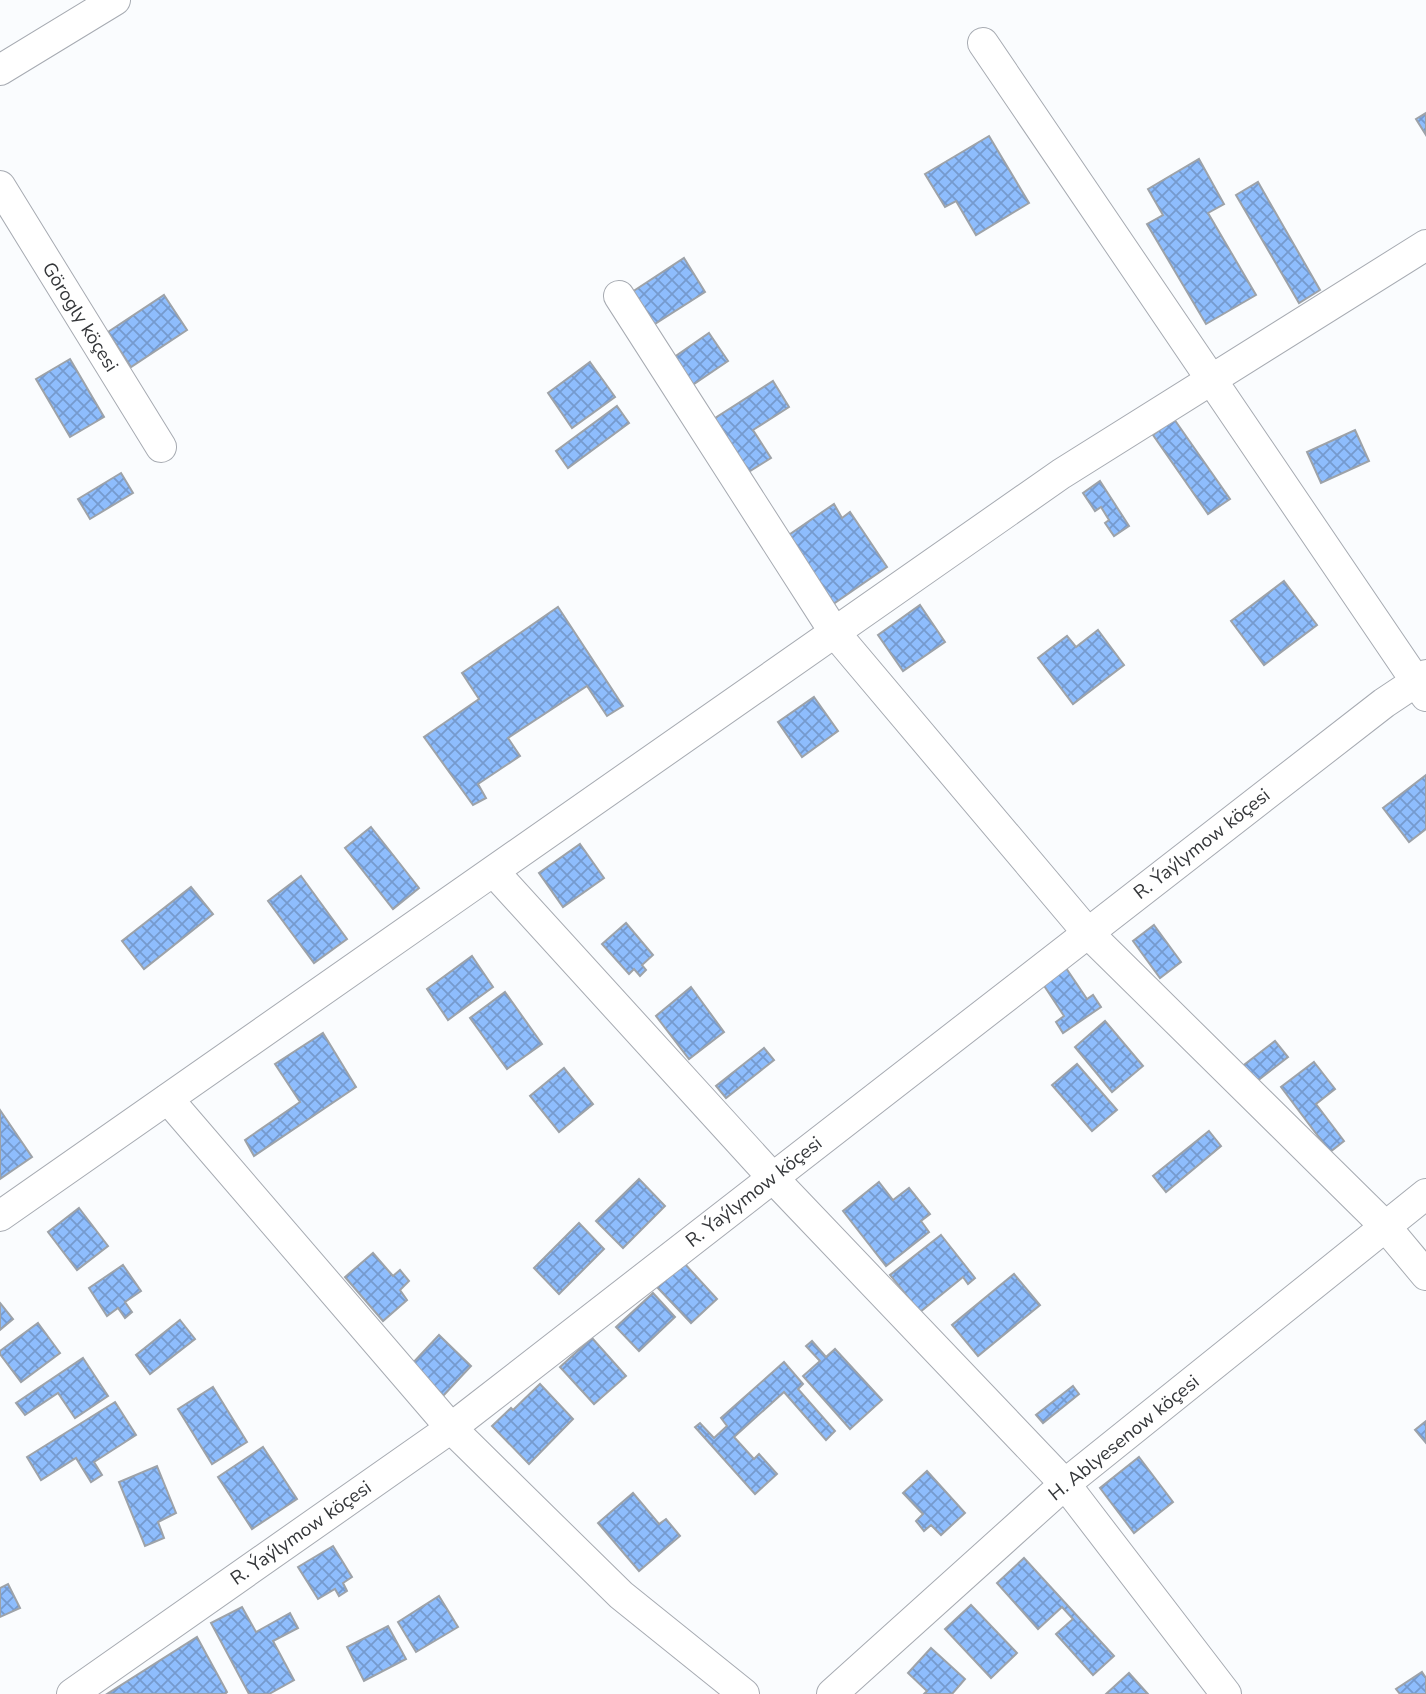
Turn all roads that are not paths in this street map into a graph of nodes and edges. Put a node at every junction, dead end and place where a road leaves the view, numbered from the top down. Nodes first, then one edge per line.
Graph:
1 (114, 0) edge
2 (983, 43) dead end
3 (0, 70) edge
4 (0, 187) edge
5 (1426, 245) edge
6 (619, 296) dead end
7 (1212, 380) junction
8 (160, 447) dead end
9 (835, 633) junction
10 (1423, 684) edge
11 (494, 872) junction
12 (1088, 933) junction
13 (168, 1099) junction
14 (773, 1178) junction
15 (1426, 1194) edge
16 (0, 1216) edge
17 (1385, 1226) junction
18 (1426, 1275) edge
19 (451, 1428) junction
20 (1065, 1484) junction
21 (72, 1694) edge
22 (744, 1694) edge
23 (832, 1694) edge
24 (1226, 1694) edge

1 - 3 street
2 - 7 street
4 - 8 street, Görogly köçesi
5 - 7 street
6 - 9 street
7 - 9 street
7 - 10 street
9 - 11 street
9 - 12 street
10 - 12 street, R. Ýaýlymow köçesi
11 - 13 street
11 - 14 street
12 - 14 street, R. Ýaýlymow köçesi
12 - 17 street
13 - 16 street
13 - 19 street
14 - 19 street, R. Ýaýlymow köçesi
14 - 20 street
15 - 17 street, H. Ablyesenow köçesi
17 - 18 street
17 - 20 street, H. Ablyesenow köçesi
19 - 21 street, R. Ýaýlymow köçesi
19 - 22 street
20 - 23 street, H. Ablyesenow köçesi
20 - 24 street

